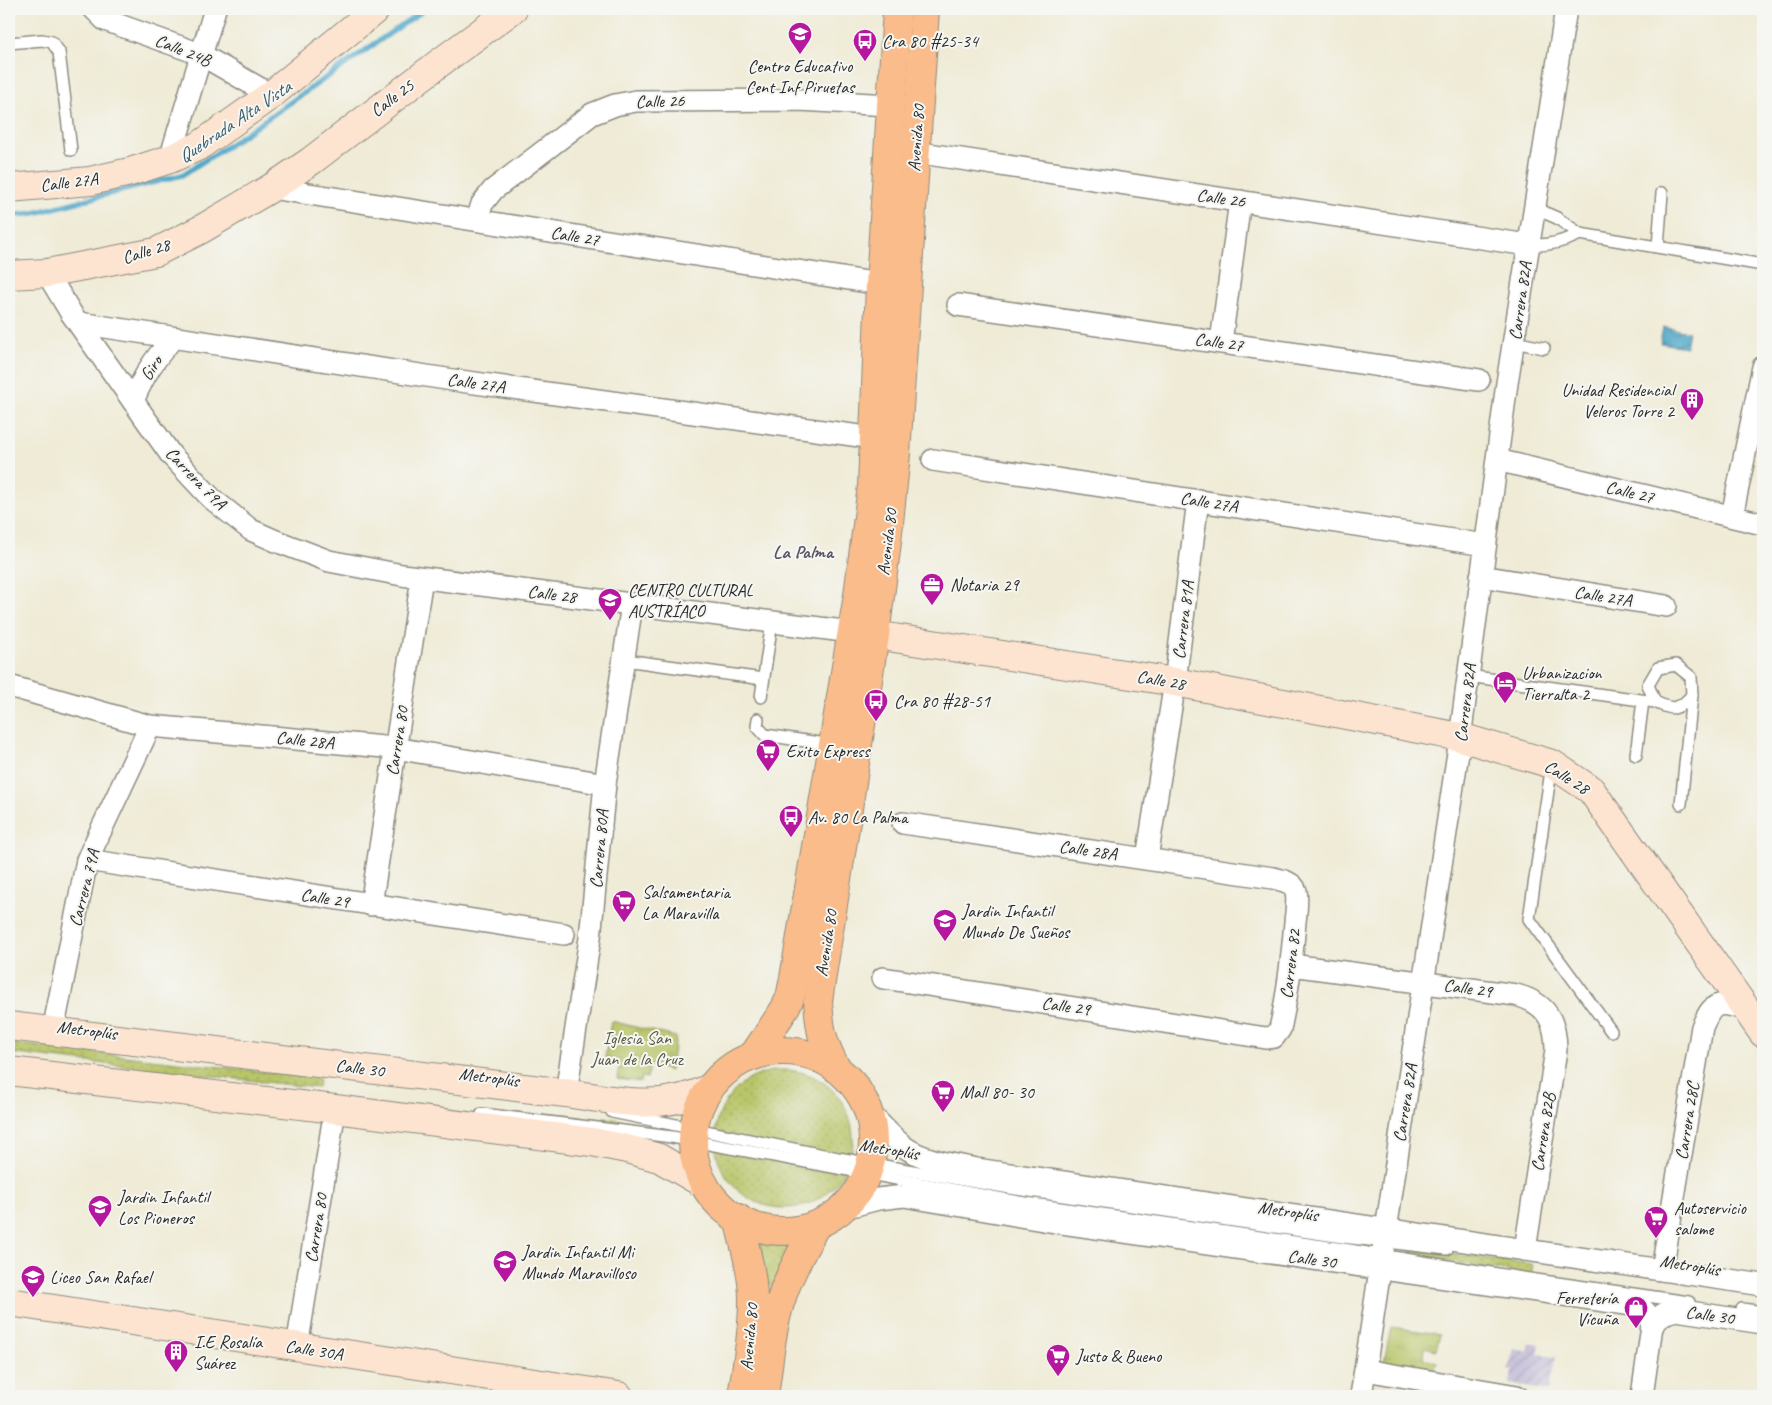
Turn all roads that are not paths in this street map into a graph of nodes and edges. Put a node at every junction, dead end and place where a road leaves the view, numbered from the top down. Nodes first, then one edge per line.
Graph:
1 (94, 9) edge
2 (215, 9) edge
3 (376, 9) edge
4 (514, 9) edge
5 (897, 9) edge
6 (925, 9) edge
7 (1566, 9) edge
8 (9, 43) edge
9 (200, 54) junction
10 (271, 95) junction
11 (890, 105) junction
12 (71, 150) dead end
13 (915, 152) junction
14 (170, 159) junction
15 (9, 188) edge
16 (271, 188) junction
17 (1662, 193) dead end
18 (1240, 201) junction
19 (1534, 208) junction
20 (477, 220) junction
21 (1580, 234) junction
22 (1528, 244) junction
23 (1658, 247) junction
24 (1758, 264) dead end
25 (47, 273) junction
26 (9, 275) edge
27 (880, 284) junction
28 (958, 305) dead end
29 (79, 324) junction
30 (173, 338) junction
31 (1221, 342) junction
32 (1514, 342) junction
33 (1544, 348) dead end
34 (1763, 367) edge
35 (1479, 380) dead end
36 (133, 402) junction
37 (874, 438) junction
38 (933, 460) dead end
39 (1497, 460) junction
40 (1198, 500) junction
41 (1732, 516) junction
42 (1763, 524) edge
43 (1485, 544) junction
44 (1481, 576) junction
45 (422, 578) junction
46 (632, 604) junction
47 (1666, 606) dead end
48 (772, 622) junction
49 (863, 633) junction
50 (625, 660) junction
51 (1468, 676) junction
52 (763, 679) junction
53 (1175, 682) junction
54 (9, 686) edge
55 (1692, 695) junction
56 (760, 697) dead end
57 (1643, 701) junction
58 (1655, 702) junction
59 (758, 719) dead end
60 (150, 726) junction
61 (1460, 737) junction
62 (832, 745) junction
63 (396, 748) junction
64 (1636, 755) dead end
65 (1552, 764) junction
66 (605, 784) junction
67 (1681, 804) dead end
68 (903, 823) dead end
69 (1147, 858) junction
70 (87, 860) junction
71 (1273, 878) joint
72 (372, 905) junction
73 (564, 934) dead end
74 (1291, 964) junction
75 (883, 978) dead end
76 (1424, 982) junction
77 (1745, 1009) junction
78 (1548, 1015) joint
79 (9, 1026) edge
80 (53, 1031) junction
81 (1611, 1031) dead end
82 (1763, 1033) edge
83 (1249, 1037) joint
84 (753, 1056) junction
85 (836, 1068) junction
86 (9, 1071) edge
87 (335, 1077) dead end
88 (710, 1088) junction
89 (565, 1101) junction
90 (335, 1109) junction
91 (470, 1113) dead end
92 (869, 1113) junction
93 (694, 1135) junction
94 (869, 1169) junction
95 (704, 1184) junction
96 (844, 1208) junction
97 (738, 1218) junction
98 (816, 1225) junction
99 (1383, 1249) junction
100 (1525, 1250) junction
101 (1662, 1270) junction
102 (1763, 1285) edge
103 (1763, 1294) edge
104 (9, 1302) edge
105 (1763, 1312) edge
106 (1763, 1323) edge
107 (1652, 1326) junction
108 (297, 1348) junction
109 (1365, 1370) junction
110 (505, 1388) edge
111 (615, 1396) edge
112 (619, 1396) edge
113 (742, 1396) edge
114 (764, 1396) edge
115 (1361, 1396) edge
116 (1517, 1396) edge
117 (1642, 1396) edge

1 - 9 street, Calle 24B
2 - 9 street
3 - 10 street
4 - 16 street, Calle 25
5 - 11 main road, Avenida 80
6 - 13 main road, Avenida 80
7 - 19 street, Carrera 82A
8 - 12 lane
9 - 10 street, Calle 24B
9 - 14 street
10 - 14 street
11 - 20 street, Calle 26
11 - 27 main road, Avenida 80
13 - 18 street, Calle 26
13 - 49 main road, Avenida 80
14 - 15 street, Calle 27A
16 - 20 street, Calle 27
16 - 25 street, Calle 28
17 - 23 lane
18 - 22 street, Calle 26
18 - 31 street
19 - 21 lane
19 - 22 street, Carrera 82A
20 - 27 street, Calle 27
21 - 22 lane
21 - 23 lane
22 - 32 street, Carrera 82A
23 - 24 lane
25 - 26 street, Calle 28
25 - 29 street, Carrera 79A
27 - 37 main road, Avenida 80
28 - 31 street, Calle 27
29 - 30 street, Calle 27A
29 - 36 street, Carrera 79A
30 - 36 street, Giro
30 - 37 street, Calle 27A
31 - 35 street, Calle 27
32 - 33 lane
32 - 39 street, Carrera 82A
34 - 41 street
36 - 45 street, Carrera 79A
37 - 49 main road, Avenida 80
38 - 40 street, Calle 27A
39 - 41 street, Calle 27
39 - 43 street, Carrera 82A
40 - 43 street, Calle 27A
40 - 53 street, Carrera 81A
41 - 42 street, Calle 27
43 - 44 street, Carrera 82A
44 - 47 street, Calle 27A
44 - 51 street, Carrera 82A
45 - 46 street, Calle 28
45 - 63 street, Carrera 80
46 - 48 street, Calle 28
46 - 50 street, Carrera 80A
48 - 49 street, Calle 28
48 - 52 lane
49 - 53 street, Calle 28
49 - 62 main road, Avenida 80
49 - 85 main road, Avenida 80
50 - 52 lane
50 - 66 street, Carrera 80A
51 - 57 lane
51 - 61 street, Carrera 82A
52 - 56 lane
53 - 61 street, Calle 28
53 - 69 street, Carrera 81A
54 - 60 street, Calle 28A
55 - 58 lane
55 - 58 lane
55 - 67 lane
57 - 58 lane
57 - 64 lane
59 - 62 lane
60 - 63 street, Calle 28A
60 - 70 street, Carrera 79A
61 - 65 street, Calle 28
61 - 76 street, Carrera 82A
62 - 84 main road, Avenida 80
63 - 66 street, Calle 28A
63 - 72 street, Carrera 80
65 - 77 street, Calle 28
65 - 81 lane
66 - 89 street, Carrera 80A
68 - 69 street, Calle 28A
69 - 71 street, Calle 28A
70 - 72 street, Calle 29
70 - 80 street, Carrera 79A
71 - 74 street, Carrera 82
72 - 73 street, Calle 29
74 - 76 street, Calle 29
74 - 83 street, Carrera 82
75 - 83 street, Calle 29
76 - 78 street, Calle 29
76 - 99 street, Carrera 82A
77 - 82 street, Calle 28
77 - 101 street, Carrera 28C
78 - 100 street, Carrera 82B
79 - 80 street, Calle 30
80 - 89 street, Calle 30
84 - 85 main road
84 - 88 main road
85 - 92 main road
86 - 90 street
87 - 89 lane, Metroplús
88 - 89 street, Calle 30
88 - 93 main road
89 - 93 lane, Metroplús
90 - 95 street
90 - 108 street, Carrera 80
91 - 93 lane, Metroplús
92 - 94 main road
92 - 99 street, Calle 30
93 - 94 lane, Metroplús
93 - 95 main road
94 - 96 main road
94 - 99 lane, Metroplús
95 - 97 main road
96 - 98 main road
96 - 99 street, Calle 30
97 - 98 main road
97 - 113 main road, Avenida 80
98 - 114 main road, Avenida 80
99 - 100 street, Calle 30
99 - 103 lane, Metroplús
99 - 105 lane, Metroplús
99 - 107 street, Calle 30
99 - 109 street, Carrera 82A
100 - 101 street, Calle 30
101 - 102 street, Calle 30
104 - 108 street, Calle 30A
106 - 107 street, Calle 30
107 - 117 street
108 - 110 street, Calle 30A
109 - 115 street, Carrera 82A
109 - 116 street
110 - 111 street, Calle 30A
111 - 112 street, Calle 30A

